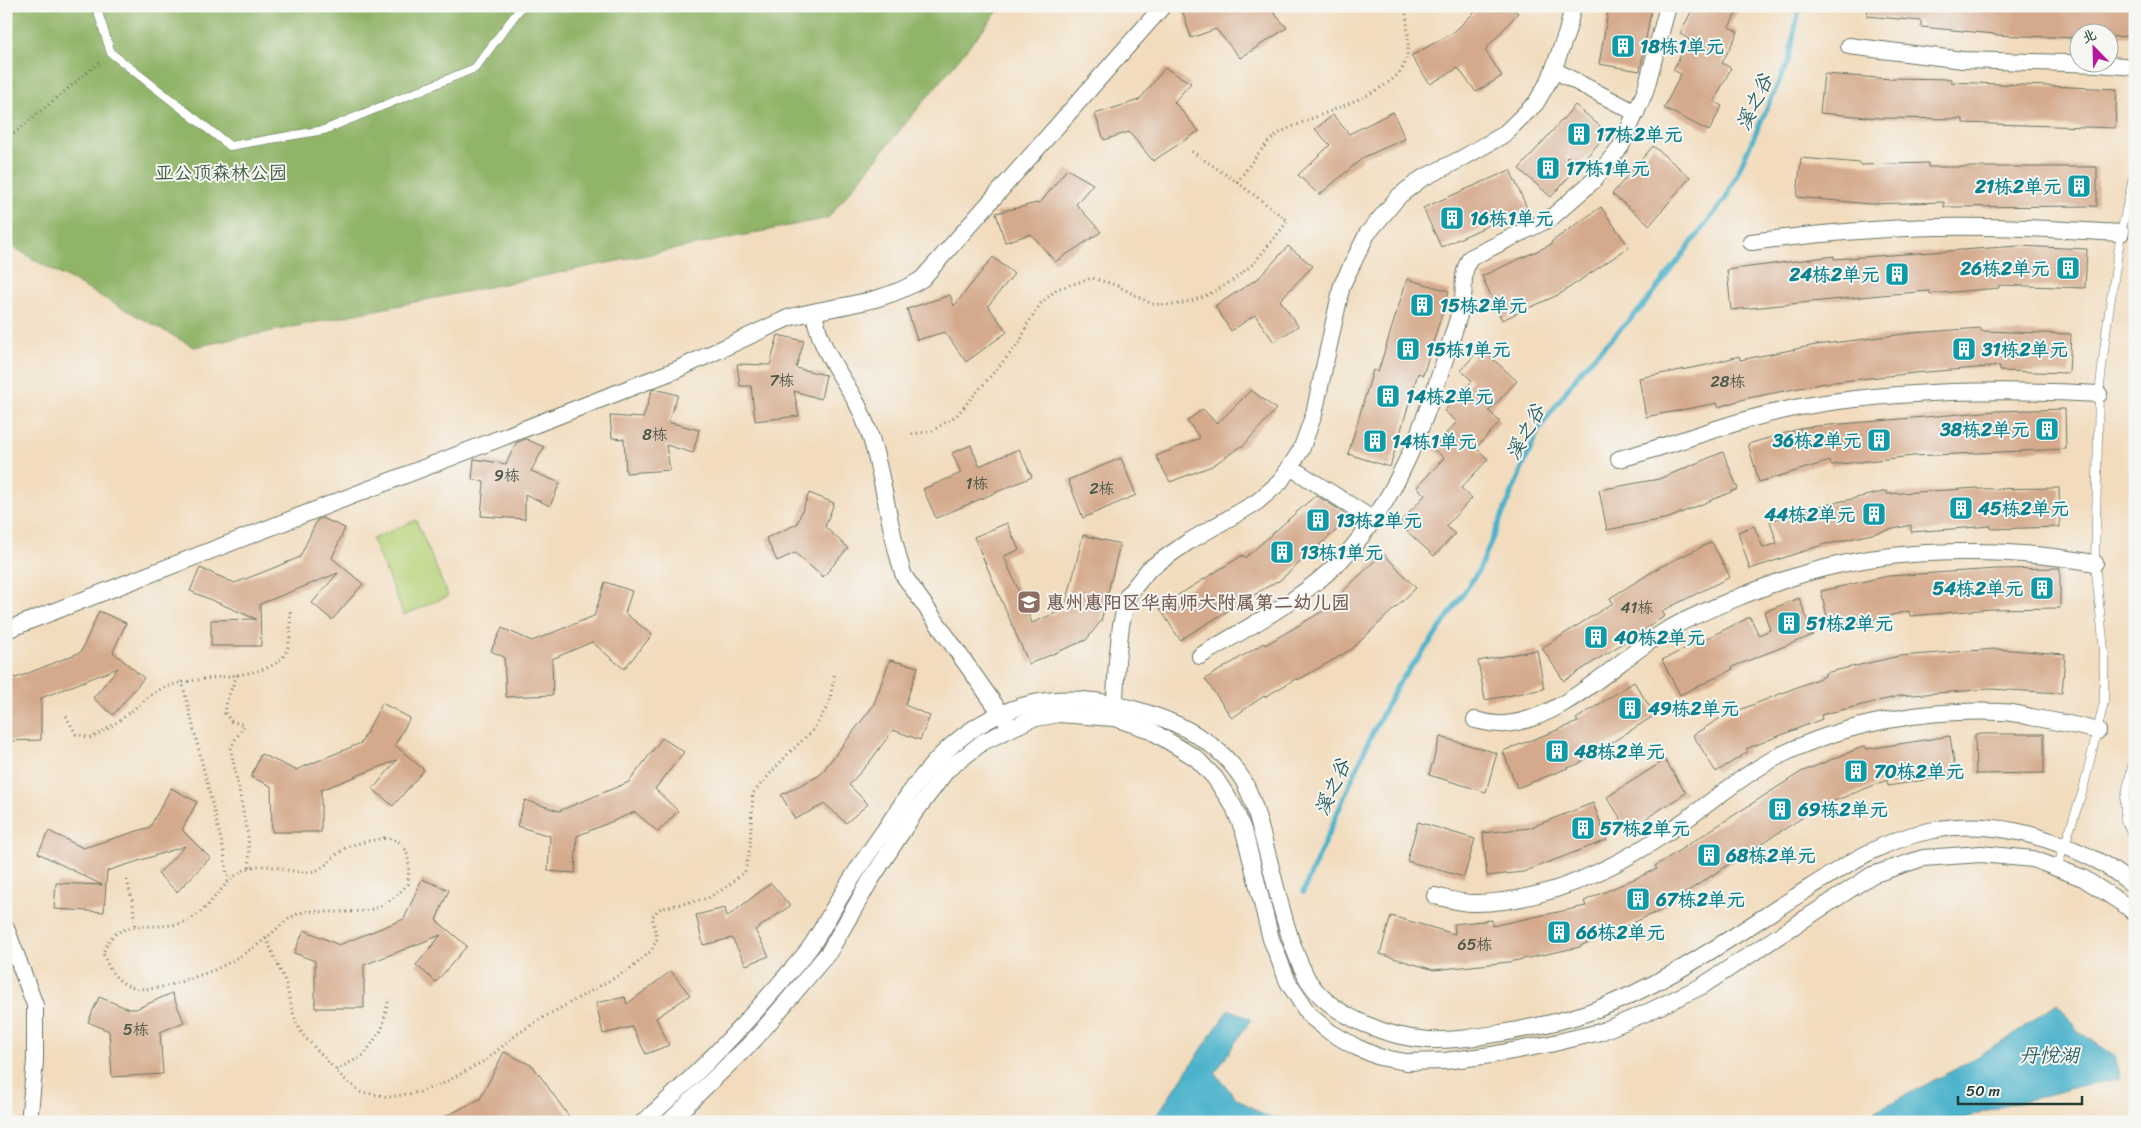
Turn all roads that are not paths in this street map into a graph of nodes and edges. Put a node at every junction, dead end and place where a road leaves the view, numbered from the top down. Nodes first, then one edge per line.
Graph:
1 (96, 6) edge
2 (522, 6) edge
3 (1163, 6) edge
4 (1573, 6) edge
5 (1668, 6) edge
6 (1849, 46) dead end
7 (2135, 67) edge
8 (1554, 70) junction
9 (1636, 113) junction
10 (2135, 169) edge
11 (2121, 233) junction
12 (1751, 242) dead end
13 (814, 312) junction
14 (2099, 394) junction
15 (2135, 447) edge
16 (1619, 459) dead end
17 (1290, 467) junction
18 (2135, 488) edge
19 (1374, 520) junction
20 (2095, 563) junction
21 (6, 630) edge
22 (1200, 656) dead end
23 (1115, 711) junction
24 (1002, 715) junction
25 (1475, 720) dead end
26 (1011, 729) junction
27 (2098, 731) junction
28 (2135, 754) edge
29 (2135, 837) edge
30 (2064, 846) junction
31 (2057, 868) junction
32 (2135, 886) edge
33 (1435, 896) dead end
34 (2135, 914) edge
35 (6, 928) edge
36 (29, 1122) edge
37 (644, 1122) edge
38 (669, 1122) edge

1 - 2 lane
3 - 13 street
4 - 8 street
5 - 9 street
6 - 7 street
8 - 9 street
8 - 17 street
9 - 19 street
10 - 11 lane
11 - 12 street
11 - 14 lane
13 - 21 street
13 - 24 street
14 - 16 street
14 - 20 lane
15 - 18 lane
17 - 19 street
17 - 23 street
19 - 22 street
20 - 25 street
20 - 27 lane
23 - 24 street
23 - 26 street
23 - 30 street
23 - 31 street
24 - 26 street
24 - 37 street
26 - 38 street
27 - 30 lane
27 - 33 street
28 - 29 lane
30 - 31 lane
30 - 32 street
31 - 34 street
35 - 36 street

